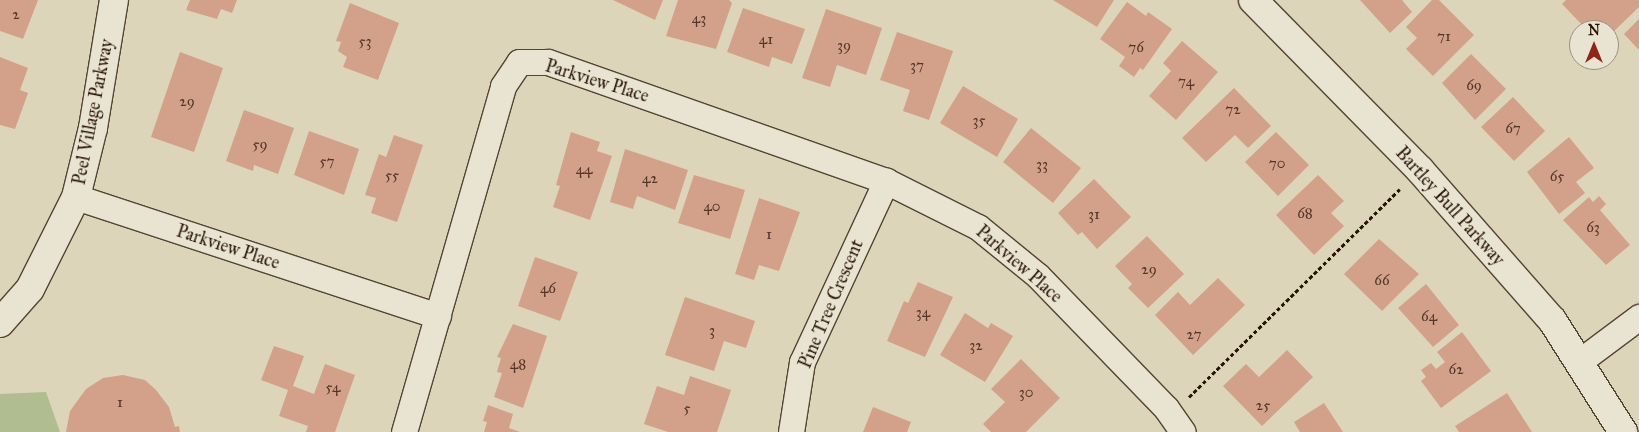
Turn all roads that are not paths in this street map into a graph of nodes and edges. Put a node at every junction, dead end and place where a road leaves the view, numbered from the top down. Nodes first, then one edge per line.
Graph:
1 (114, 0) edge
2 (1253, 0) edge
3 (886, 181) junction
4 (76, 197) junction
5 (438, 316) junction
6 (1639, 317) edge
7 (0, 323) edge
8 (1580, 361) junction
9 (1177, 424) edge
10 (404, 432) edge
11 (791, 432) edge
12 (1623, 432) edge

1 - 4 street, Peel Village Parkway
2 - 8 street, Bartley Bull Parkway
3 - 5 street, Parkview Place
3 - 9 street, Parkview Place
3 - 11 street, Pine Tree Crescent
4 - 5 street, Parkview Place
4 - 7 street, Peel Village Parkway
5 - 10 street
6 - 8 street
8 - 12 street, Bartley Bull Parkway

